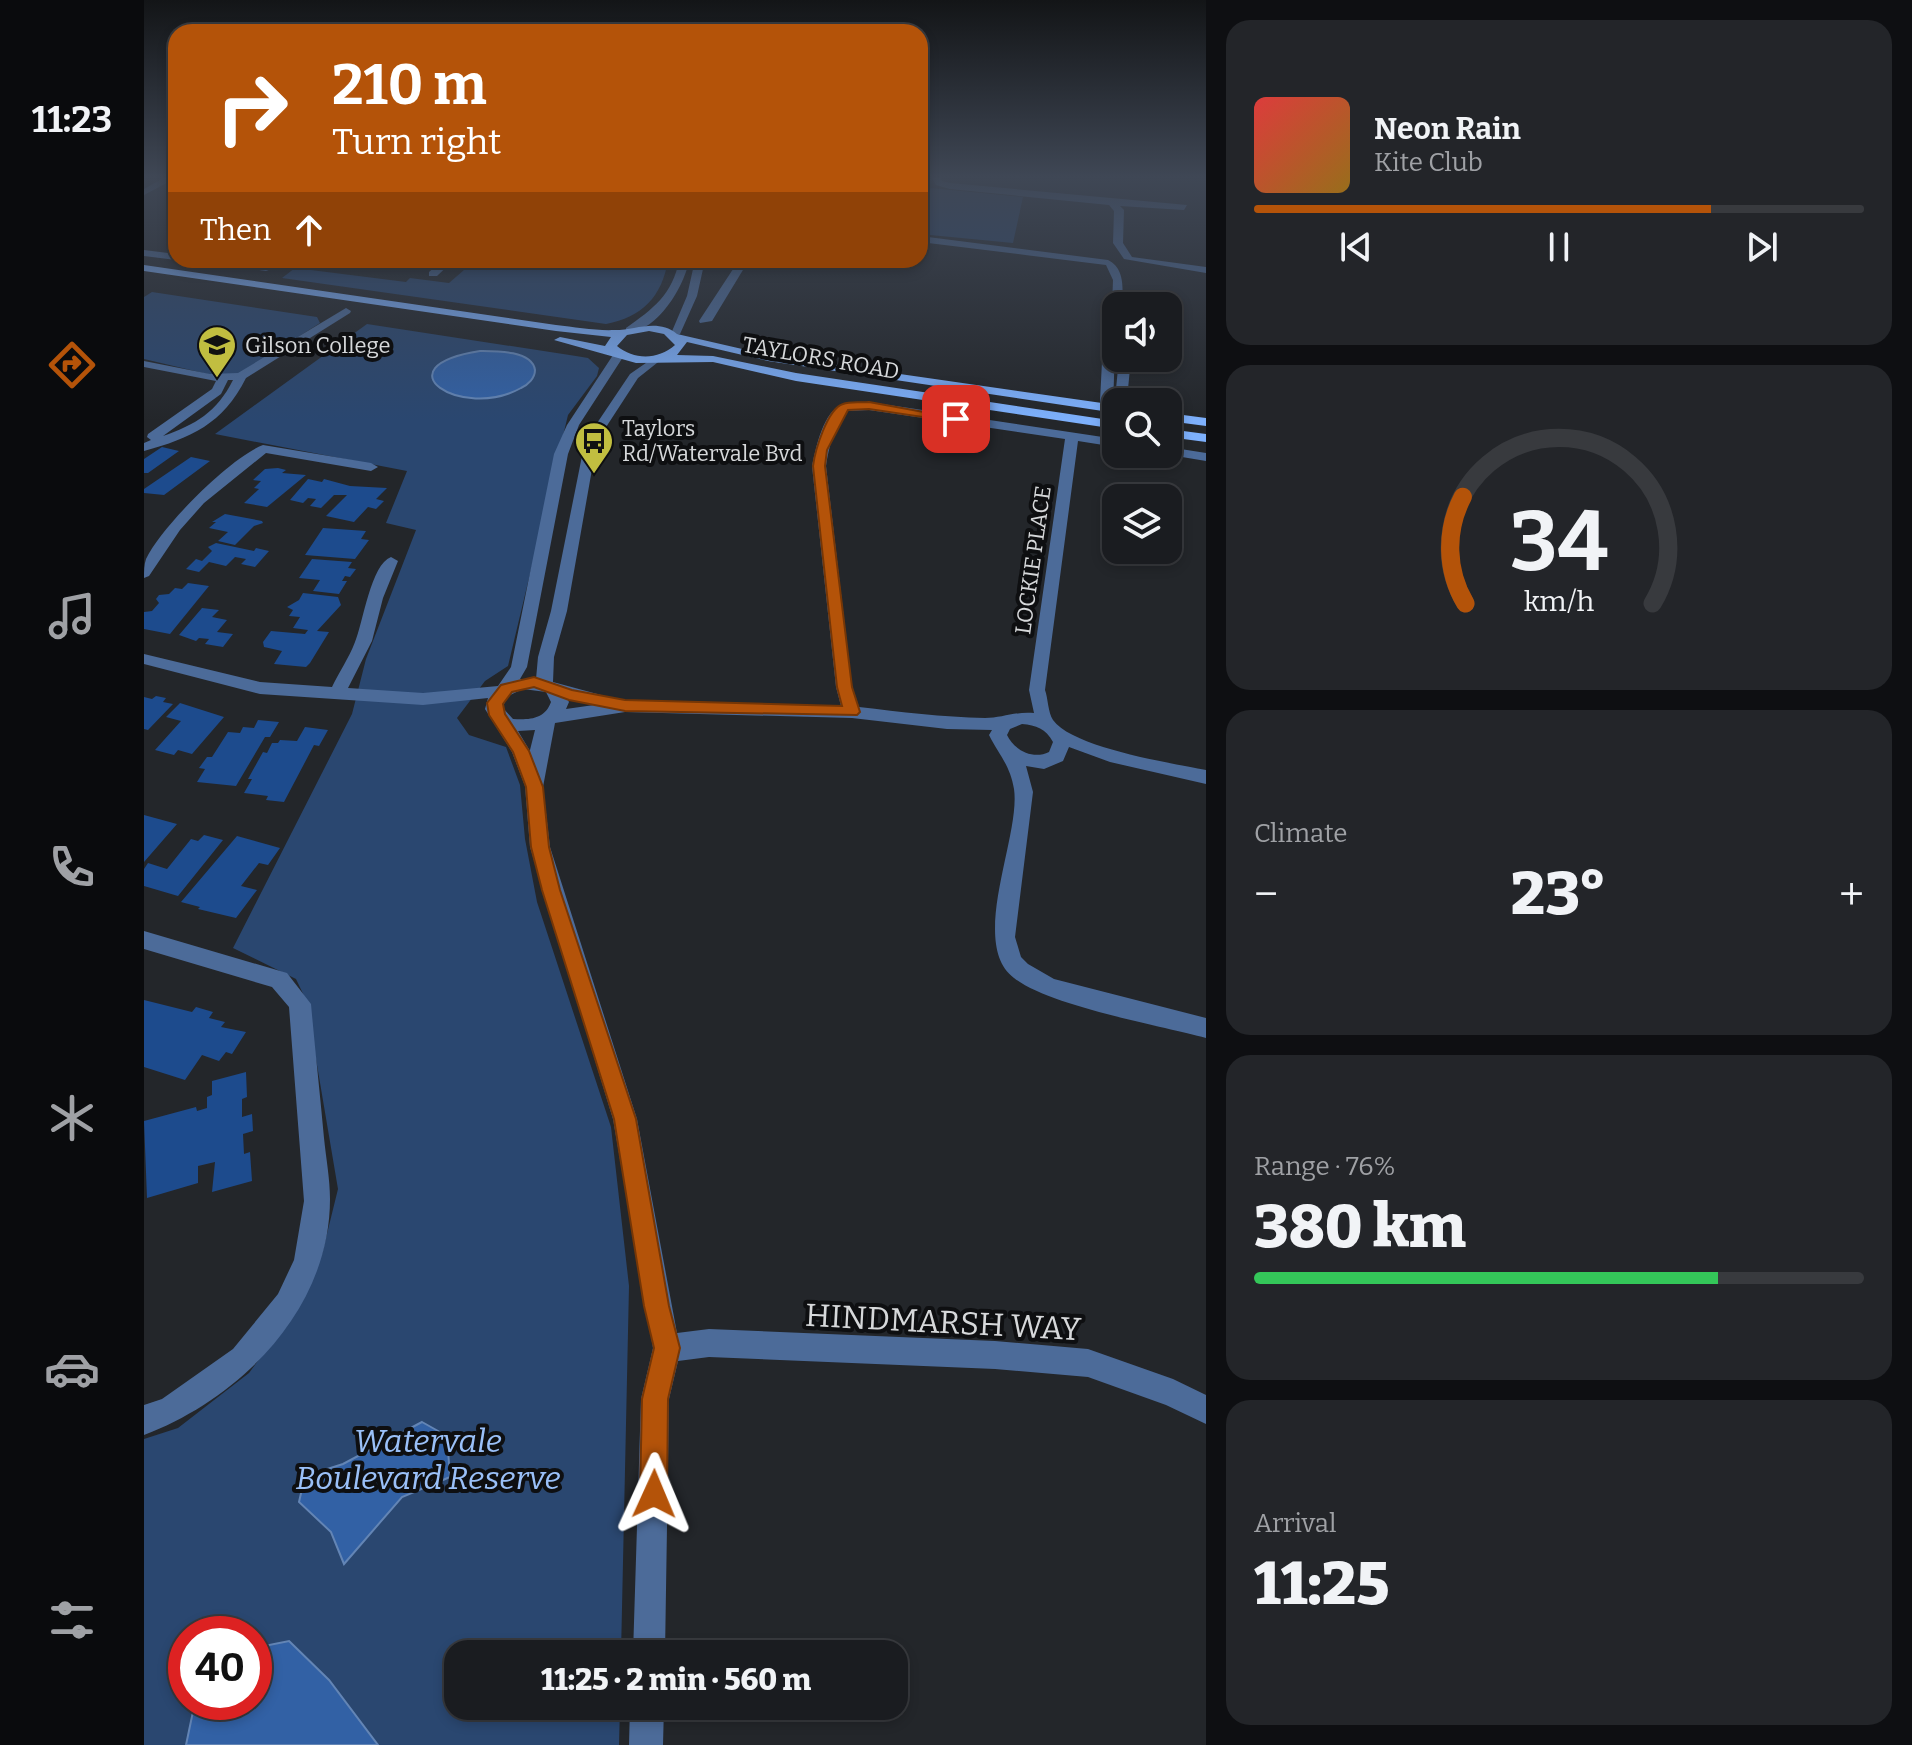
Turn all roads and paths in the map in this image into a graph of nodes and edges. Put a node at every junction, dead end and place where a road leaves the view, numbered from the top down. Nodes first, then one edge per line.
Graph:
1 (1085, 257) edge
2 (1109, 257) edge
3 (1127, 257) edge
4 (1107, 260) junction
5 (1130, 262) junction
6 (144, 268) edge
7 (440, 268) edge
8 (683, 268) edge
9 (703, 268) edge
10 (734, 268) edge
11 (1206, 270) edge
12 (433, 274) dead end
13 (1118, 280) junction
14 (711, 286) junction
15 (1118, 292) edge
16 (318, 294) junction
17 (331, 309) dead end
18 (346, 311) junction
19 (360, 313) dead end
20 (704, 321) dead end
21 (448, 326) dead end
22 (624, 332) junction
23 (676, 336) junction
24 (617, 353) junction
25 (659, 358) junction
26 (144, 364) edge
27 (241, 376) junction
28 (223, 379) junction
29 (1102, 409) edge
30 (1182, 419) edge
31 (1206, 422) edge
32 (1102, 423) edge
33 (1182, 435) edge
34 (1072, 437) junction
35 (1206, 438) edge
36 (1102, 441) edge
37 (144, 446) edge
38 (1182, 453) edge
39 (1206, 457) edge
40 (371, 467) dead end
41 (391, 561) dead end
42 (144, 573) edge
43 (144, 659) edge
44 (548, 686) junction
45 (504, 690) junction
46 (1037, 690) junction
47 (336, 695) junction
48 (423, 699) junction
49 (625, 706) junction
50 (852, 712) junction
51 (499, 717) junction
52 (550, 719) junction
53 (1011, 721) junction
54 (947, 723) junction
55 (1045, 723) junction
56 (1007, 750) junction
57 (1054, 750) junction
58 (1206, 777) edge
59 (534, 787) junction
60 (1024, 792) junction
61 (144, 940) edge
62 (1206, 1028) edge
63 (667, 1348) junction
64 (1206, 1410) edge
65 (144, 1420) edge
66 (649, 1640) edge
67 (647, 1720) edge
68 (646, 1745) edge

1 - 4 street
2 - 4 street
3 - 5 street
4 - 5 street
4 - 13 street
5 - 11 street
5 - 13 street
6 - 16 main road
7 - 12 street
8 - 22 street
9 - 14 street
10 - 14 street
13 - 15 street
14 - 20 street
14 - 23 street
16 - 18 main road
16 - 22 main road
17 - 18 main road
18 - 19 main road
18 - 27 street
21 - 24 main road
22 - 23 main road, TAYLORS ROAD
22 - 24 main road
23 - 25 main road
23 - 29 main road, TAYLORS ROAD
24 - 25 main road, TAYLORS ROAD
24 - 45 street
25 - 32 main road, TAYLORS ROAD
25 - 44 street
26 - 28 street
27 - 28 street
27 - 37 street
28 - 37 street
30 - 31 main road
33 - 35 main road
34 - 36 street
34 - 46 street, LOCKIE PLACE
34 - 50 street
38 - 39 street
40 - 42 street
41 - 47 street
43 - 47 street
44 - 45 street
44 - 49 street
44 - 52 street
45 - 48 street
45 - 51 street
46 - 53 street, LOCKIE PLACE
46 - 55 street, LOCKIE PLACE
47 - 48 street
48 - 51 street
49 - 50 street
49 - 52 street
50 - 54 street
51 - 52 street
51 - 59 street
52 - 59 street
53 - 54 street
53 - 55 street
53 - 56 street
54 - 56 street
55 - 57 street
56 - 57 street
56 - 60 street
57 - 58 street
57 - 60 street
59 - 63 street
60 - 62 street
61 - 65 street
63 - 64 street, HINDMARSH WAY
63 - 66 street
67 - 68 street

